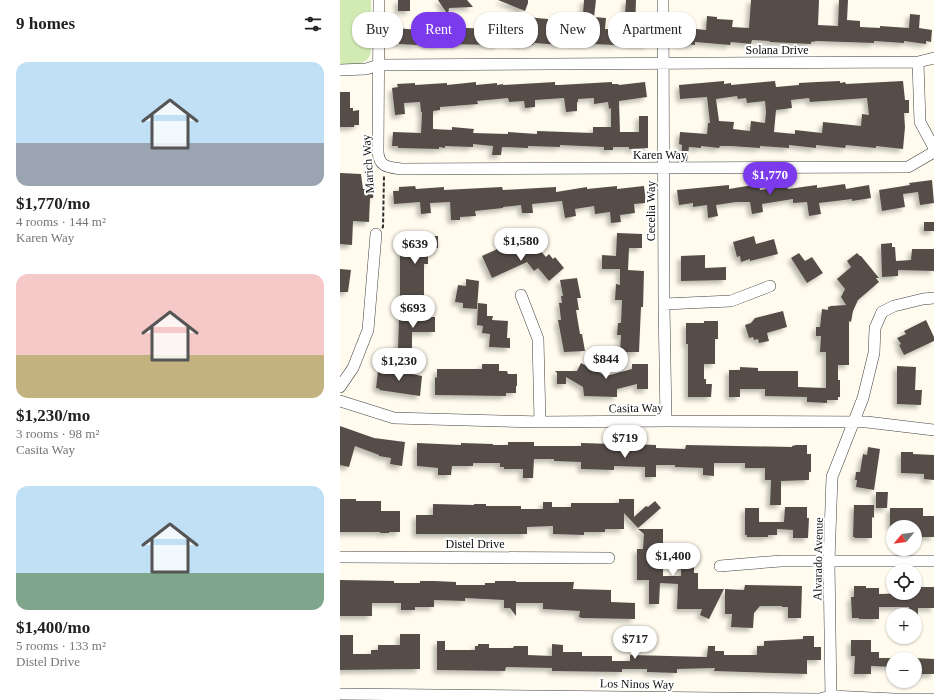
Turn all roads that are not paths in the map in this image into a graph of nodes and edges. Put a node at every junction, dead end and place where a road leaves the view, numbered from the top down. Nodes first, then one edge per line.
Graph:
1 (379, 0) edge
2 (663, 0) edge
3 (934, 58) edge
4 (918, 62) junction
5 (663, 64) junction
6 (379, 65) junction
7 (340, 70) edge
8 (934, 148) edge
9 (934, 152) edge
10 (382, 164) joint
11 (664, 168) junction
12 (376, 234) road end
13 (770, 286) dead end
14 (521, 295) dead end
15 (934, 298) edge
16 (664, 304) junction
17 (340, 387) edge
18 (340, 401) edge
19 (666, 421) junction
20 (540, 422) junction
21 (854, 422) junction
22 (934, 430) edge
23 (340, 557) edge
24 (609, 558) dead end
25 (830, 561) junction
26 (934, 562) edge
27 (720, 566) dead end
28 (340, 694) edge
29 (831, 698) edge
30 (934, 700) edge

1 - 6 street, Marich Way
2 - 5 street, Cecelia Way
3 - 4 street, Solana Drive
4 - 5 street, Solana Drive
4 - 8 street
5 - 6 street, Solana Drive
5 - 11 street, Cecelia Way
6 - 7 street, Solana Drive
6 - 10 street, Marich Way
9 - 11 street, Karen Way
10 - 11 street, Karen Way
11 - 16 street, Cecelia Way
12 - 17 street
13 - 16 street
14 - 20 street
15 - 21 street, Alvarado Avenue
16 - 19 street, Cecelia Way
18 - 20 street, Casita Way
19 - 20 street, Casita Way
19 - 21 street, Casita Way
21 - 22 street, Casita Way
21 - 25 street, Alvarado Avenue
23 - 24 street, Distel Drive
25 - 26 street
25 - 27 street
25 - 29 street, Alvarado Avenue
28 - 29 street, Los Ninos Way
29 - 30 street, Los Ninos Way

